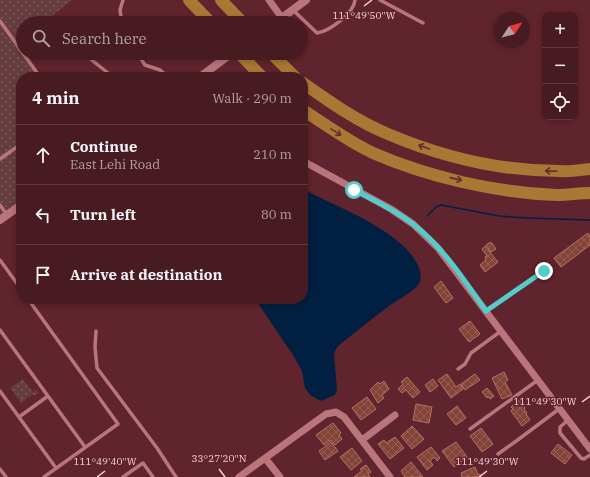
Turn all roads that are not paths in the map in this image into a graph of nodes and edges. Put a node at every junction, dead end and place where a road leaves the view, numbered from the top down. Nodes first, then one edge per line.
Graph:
1 (123, 0) edge
2 (190, 0) edge
3 (220, 0) edge
4 (269, 0) edge
5 (306, 0) edge
6 (356, 0) edge
7 (380, 0) edge
8 (292, 10) junction
9 (121, 16) edge
10 (205, 16) edge
11 (236, 16) edge
12 (281, 16) edge
13 (284, 16) edge
14 (299, 16) edge
15 (0, 21) edge
16 (423, 23) dead end
17 (308, 25) edge
18 (16, 43) edge
19 (28, 60) edge
20 (92, 60) edge
21 (142, 60) edge
22 (222, 60) edge
23 (246, 60) edge
24 (279, 60) edge
25 (36, 72) edge
26 (107, 72) edge
27 (162, 72) edge
28 (207, 72) edge
29 (257, 72) edge
30 (291, 72) edge
31 (308, 86) edge
32 (308, 113) edge
33 (16, 148) edge
34 (0, 159) edge
35 (308, 164) edge
36 (590, 169) edge
37 (590, 193) edge
38 (0, 205) edge
39 (16, 209) edge
40 (4, 218) edge
41 (0, 260) edge
42 (544, 271) dead end
43 (16, 282) edge
44 (32, 304) edge
45 (486, 311) junction
46 (0, 330) edge
47 (96, 331) dead end
48 (501, 331) junction
49 (458, 369) dead end
50 (538, 380) junction
51 (0, 391) edge
52 (48, 396) junction
53 (559, 408) junction
54 (395, 415) dead end
55 (19, 417) junction
56 (568, 420) junction
57 (470, 429) dead end
58 (362, 440) junction
59 (85, 447) junction
60 (590, 449) edge
61 (498, 454) dead end
62 (590, 455) edge
63 (265, 458) junction
64 (56, 468) junction
65 (0, 469) edge
66 (6, 477) edge
67 (44, 477) edge
68 (123, 477) edge
69 (153, 477) edge
70 (176, 477) edge
71 (239, 477) edge
72 (280, 477) edge
73 (390, 477) edge

1 - 9 lane
2 - 10 highway
3 - 11 highway
4 - 12 street
5 - 8 street
6 - 17 lane
7 - 16 lane
8 - 13 street
8 - 14 lane
15 - 18 lane
19 - 25 lane
20 - 26 lane
21 - 27 lane
22 - 28 street
23 - 29 highway
24 - 30 highway
36 -> 31 highway
32 -> 37 highway
33 - 34 lane
35 - 45 street
38 - 40 lane
39 - 40 street
41 - 43 lane
42 - 45 lane
44 - 59 lane
45 - 48 street
46 - 52 lane
47 - 70 lane
48 - 49 lane
48 - 50 street
50 - 53 street
50 - 57 lane
51 - 55 lane
52 - 55 lane
52 - 59 lane
53 - 56 street
53 - 61 lane
54 - 58 street
55 - 64 lane
56 - 60 street
56 - 62 lane
58 - 63 street
58 - 73 street
59 - 64 lane
63 - 71 street
63 - 72 street
64 - 67 lane
65 - 66 lane
68 - 69 lane

